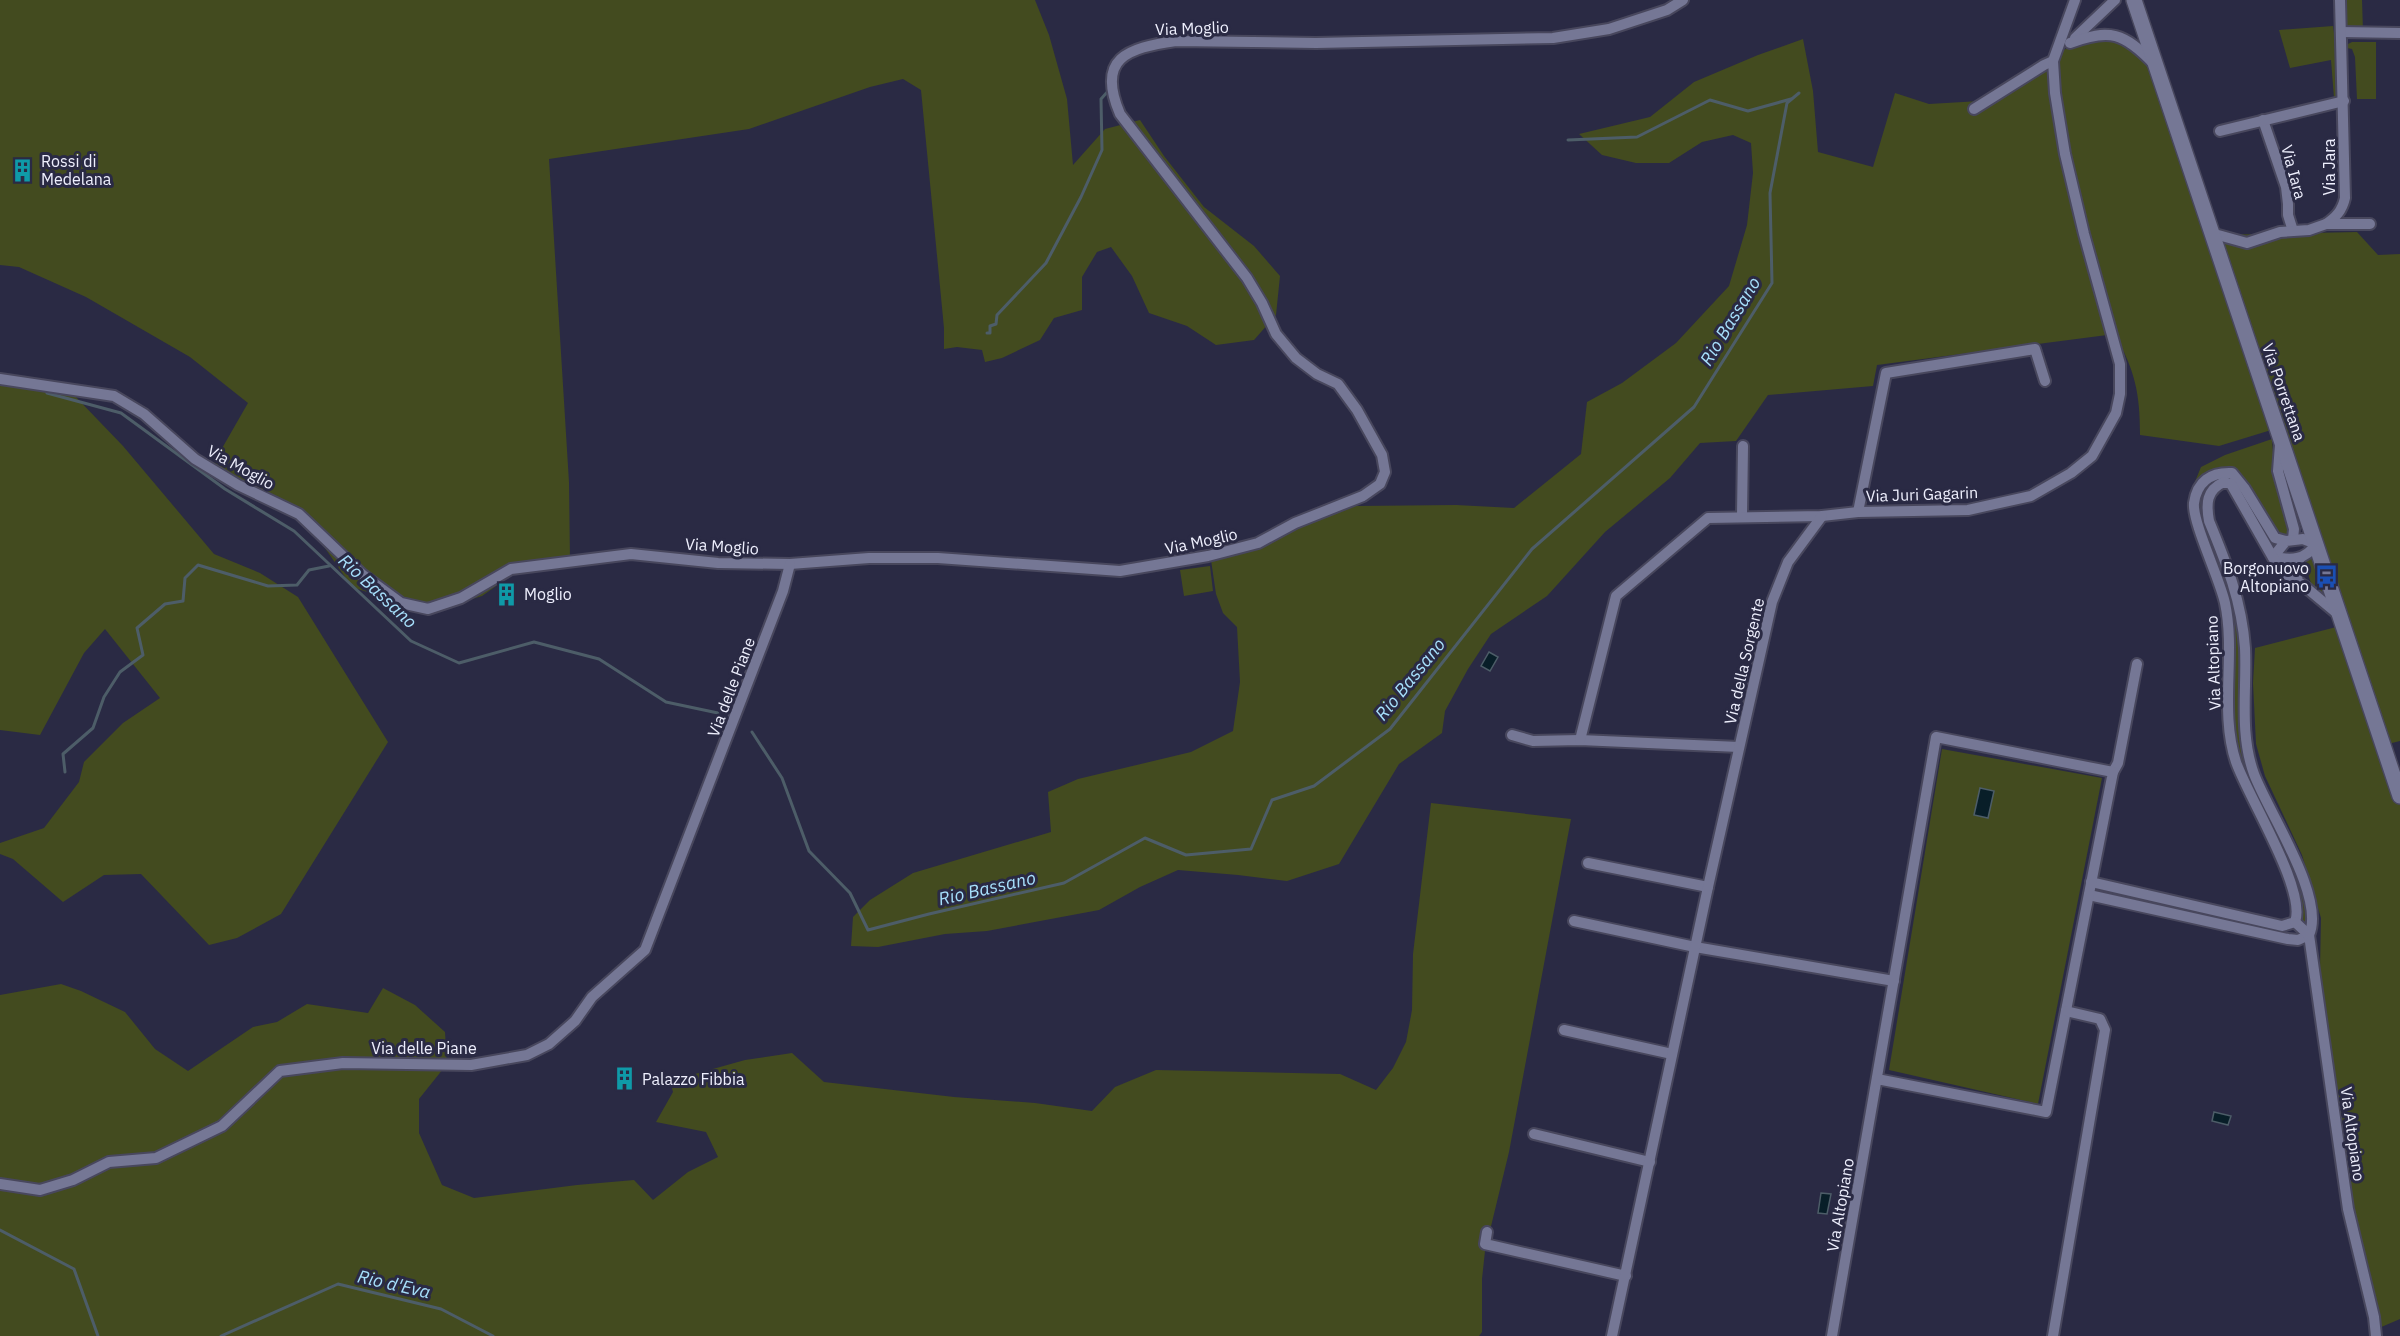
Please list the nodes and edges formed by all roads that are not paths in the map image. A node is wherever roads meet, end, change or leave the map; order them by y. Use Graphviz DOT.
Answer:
graph roads {
  1 [pos="1683,0"];
  2 [pos="2075,0"];
  3 [pos="2115,0"];
  4 [pos="2134,0"];
  5 [pos="2340,0"];
  6 [pos="2341,32"];
  7 [pos="2400,33"];
  8 [pos="2070,43"];
  9 [pos="2055,58"];
  10 [pos="2153,63"];
  11 [pos="2343,101"];
  12 [pos="1974,109"];
  13 [pos="2263,120"];
  14 [pos="2220,131"];
  15 [pos="2325,224"];
  16 [pos="2370,224"];
  17 [pos="2293,231"];
  18 [pos="2211,233"];
  19 [pos="0,380"];
  20 [pos="2045,381"];
  21 [pos="2280,438"];
  22 [pos="1743,446"];
  23 [pos="1858,512"];
  24 [pos="1743,516"];
  25 [pos="1822,516"];
  26 [pos="2289,540"];
  27 [pos="2316,544"];
  28 [pos="2273,557"];
  29 [pos="2299,559"];
  30 [pos="790,564"];
  31 [pos="2297,581"];
  32 [pos="2340,616"];
  33 [pos="2137,664"];
  34 [pos="1512,735"];
  35 [pos="1580,740"];
  36 [pos="1739,747"];
  37 [pos="2113,772"];
  38 [pos="2400,796"];
  39 [pos="1588,862"];
  40 [pos="2091,882"];
  41 [pos="1708,887"];
  42 [pos="2089,895"];
  43 [pos="1574,921"];
  44 [pos="2295,922"];
  45 [pos="2309,935"];
  46 [pos="1695,947"];
  47 [pos="1894,981"];
  48 [pos="2066,1011"];
  49 [pos="1564,1030"];
  50 [pos="1672,1054"];
  51 [pos="1877,1079"];
  52 [pos="1534,1134"];
  53 [pos="1650,1162"];
  54 [pos="0,1185"];
  55 [pos="1488,1232"];
  56 [pos="1626,1276"];
  57 [pos="1612,1336"];
  58 [pos="1832,1336"];
  59 [pos="2053,1336"];
  60 [pos="2376,1336"];
  1 -- 30 [label="street, Via Moglio"];
  2 -- 9 [label="street, Via Juri Gagarin"];
  3 -- 8 [label="street"];
  4 -- 10 [label="main road, Via Porrettana"];
  5 -- 6 [label="street, Via Jara"];
  6 -- 7 [label="street"];
  6 -- 11 [label="street, Via Jara"];
  8 -- 9 [label="street"];
  8 -- 10 [label="street"];
  9 -- 12 [label="street"];
  9 -- 23 [label="street, Via Juri Gagarin"];
  10 -- 18 [label="main road, Via Porrettana"];
  11 -- 13 [label="street"];
  11 -- 15 [label="street, Via Jara"];
  13 -- 14 [label="street"];
  13 -- 17 [label="street, Via Iara"];
  15 -- 16 [label="street"];
  15 -- 17 [label="street"];
  17 -- 18 [label="street"];
  18 -- 21 [label="main road, Via Porrettana"];
  19 -- 30 [label="street, Via Moglio"];
  20 -- 23 [label="street"];
  21 -- 26 [label="street"];
  21 -- 27 [label="main road, Via Porrettana"];
  22 -- 24 [label="street"];
  23 -- 25 [label="street, Via Juri Gagarin"];
  24 -- 25 [label="street, Via Juri Gagarin"];
  24 -- 35 [label="street, Via Juri Gagarin"];
  25 -- 36 [label="street, Via della Sorgente"];
  26 -- 27 [label="street"];
  26 -- 28 [label="street"];
  26 -- 44 [label="street, Via Altopiano"];
  27 -- 29 [label="street"];
  27 -- 32 [label="main road, Via Porrettana"];
  28 -- 29 [label="street"];
  28 -- 31 [label="street, Via Altopiano"];
  28 -- 45 [label="street, Via Altopiano"];
  29 -- 31 [label="street"];
  30 -- 54 [label="street, Via delle Piane"];
  31 -- 32 [label="street, Via Altopiano"];
  32 -- 38 [label="main road, Via Porrettana"];
  33 -- 37 [label="street"];
  34 -- 35 [label="street"];
  35 -- 36 [label="street"];
  36 -- 41 [label="street, Via della Sorgente"];
  37 -- 40 [label="street"];
  37 -- 47 [label="street, Via Altopiano"];
  39 -- 41 [label="street"];
  40 -- 42 [label="street"];
  40 -- 44 [label="street"];
  41 -- 46 [label="street"];
  42 -- 45 [label="street"];
  42 -- 48 [label="street"];
  43 -- 46 [label="street"];
  44 -- 45 [label="street"];
  45 -- 60 [label="street, Via Altopiano"];
  46 -- 47 [label="street"];
  46 -- 50 [label="street"];
  47 -- 51 [label="street, Via Altopiano"];
  48 -- 51 [label="street"];
  48 -- 59 [label="street"];
  49 -- 50 [label="street"];
  50 -- 53 [label="street"];
  51 -- 58 [label="street, Via Altopiano"];
  52 -- 53 [label="street"];
  53 -- 56 [label="street"];
  55 -- 56 [label="street"];
  56 -- 57 [label="street"];
}
